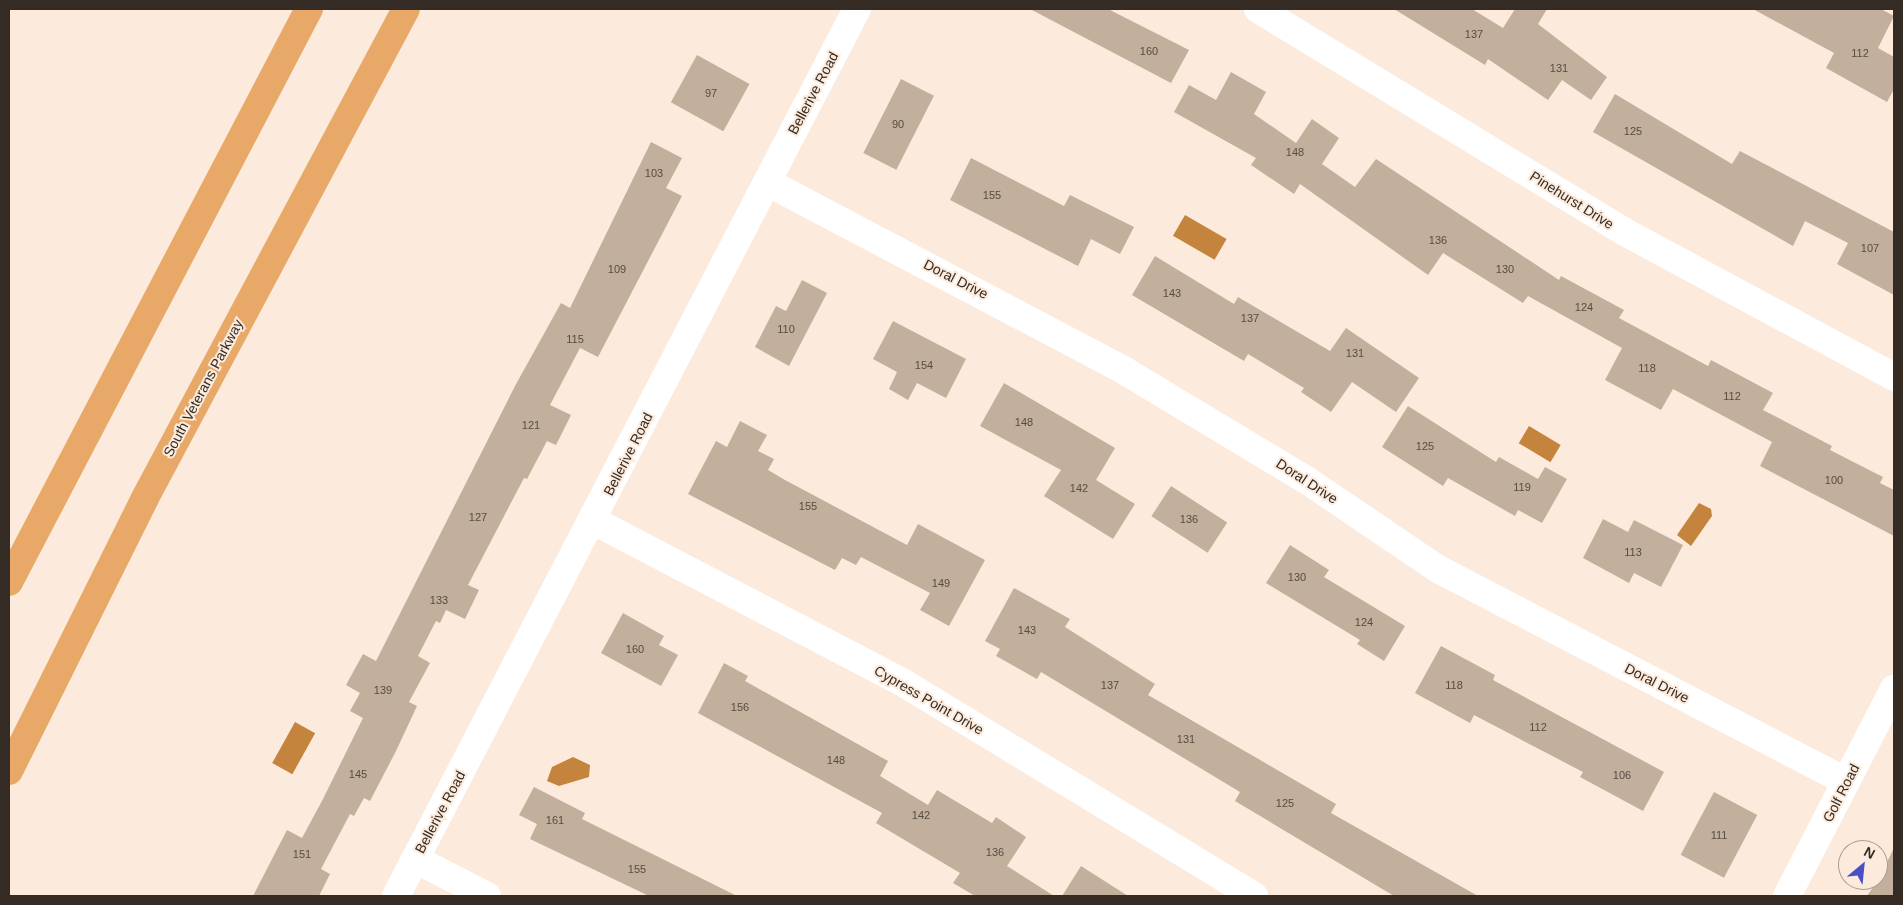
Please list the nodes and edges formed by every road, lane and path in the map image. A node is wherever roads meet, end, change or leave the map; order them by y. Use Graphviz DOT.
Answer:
graph roads {
  1 [pos="309,9"];
  2 [pos="406,9"];
  3 [pos="857,9"];
  4 [pos="1258,9"];
  5 [pos="767,182"];
  6 [pos="1894,377"];
  7 [pos="594,521"];
  8 [pos="9,582"];
  9 [pos="1894,689"];
  10 [pos="9,771"];
  11 [pos="1846,781"];
  12 [pos="415,858"];
  13 [pos="396,896"];
  14 [pos="487,896"];
  15 [pos="1254,896"];
  16 [pos="1788,896"];
  1 -- 8 [label="highway"];
  2 -- 10 [label="highway, South Veterans Parkway"];
  3 -- 5 [label="street, Bellerive Road"];
  4 -- 6 [label="street, Pinehurst Drive"];
  5 -- 7 [label="street, Bellerive Road"];
  5 -- 11 [label="street, Doral Drive"];
  7 -- 12 [label="street, Bellerive Road"];
  7 -- 15 [label="street, Cypress Point Drive"];
  9 -- 11 [label="street, Golf Road"];
  11 -- 16 [label="street, Golf Road"];
  12 -- 13 [label="street, Bellerive Road"];
  12 -- 14 [label="street"];
}
